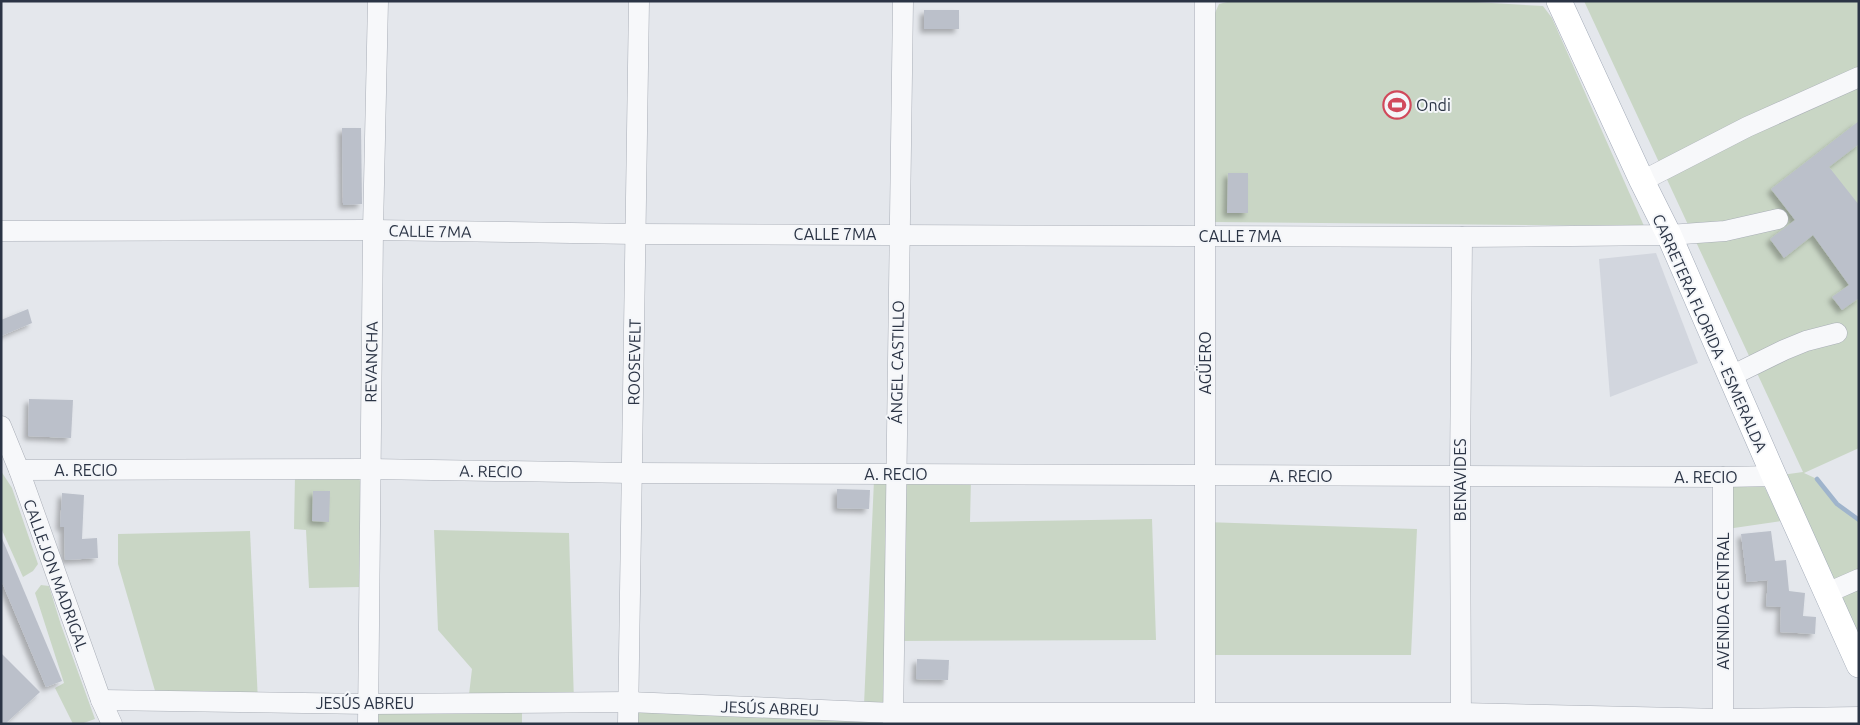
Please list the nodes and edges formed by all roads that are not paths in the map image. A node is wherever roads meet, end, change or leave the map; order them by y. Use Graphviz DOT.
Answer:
graph roads {
  1 [pos="378,1"];
  2 [pos="639,1"];
  3 [pos="904,1"];
  4 [pos="1205,1"];
  5 [pos="1559,1"];
  6 [pos="1859,77"];
  7 [pos="1642,181"];
  8 [pos="1778,219"];
  9 [pos="373,230"];
  10 [pos="1,231"];
  11 [pos="635,234"];
  12 [pos="899,235"];
  13 [pos="1669,235"];
  14 [pos="1205,236"];
  15 [pos="1462,237"];
  16 [pos="1837,333"];
  17 [pos="1731,376"];
  18 [pos="1,426"];
  19 [pos="370,469"];
  20 [pos="19,470"];
  21 [pos="632,473"];
  22 [pos="895,474"];
  23 [pos="1205,475"];
  24 [pos="1460,476"];
  25 [pos="1774,476"];
  26 [pos="1723,477"];
  27 [pos="1859,579"];
  28 [pos="1827,593"];
  29 [pos="1859,665"];
  30 [pos="101,700"];
  31 [pos="629,702"];
  32 [pos="369,704"];
  33 [pos="1859,717"];
  34 [pos="893,718"];
  35 [pos="1204,718"];
  36 [pos="1462,718"];
  37 [pos="1723,721"];
  38 [pos="112,724"];
  39 [pos="368,724"];
  40 [pos="628,724"];
  1 -- 9 [label="street, REVANCHA"];
  2 -- 11 [label="street, ROOSEVELT"];
  3 -- 12 [label="street, ÁNGEL CASTILLO"];
  4 -- 14 [label="street, AGÜERO"];
  5 -- 7 [label="main road, CARRETERA FLORIDA - ESMERALDA"];
  6 -- 7 [label="street"];
  7 -- 13 [label="main road, CARRETERA FLORIDA - ESMERALDA"];
  8 -- 13 [label="street, CALLE 7MA"];
  9 -- 10 [label="street, CALLE 7MA"];
  9 -- 11 [label="street, CALLE 7MA"];
  9 -- 19 [label="street, REVANCHA"];
  11 -- 12 [label="street, CALLE 7MA"];
  11 -- 21 [label="street, ROOSEVELT"];
  12 -- 14 [label="street, CALLE 7MA"];
  12 -- 22 [label="street, ÁNGEL CASTILLO"];
  13 -- 15 [label="street, CALLE 7MA"];
  13 -- 17 [label="main road, CARRETERA FLORIDA - ESMERALDA"];
  14 -- 15 [label="street, CALLE 7MA"];
  14 -- 23 [label="street, AGÜERO"];
  15 -- 24 [label="street, BENAVIDES"];
  16 -- 17 [label="street"];
  17 -- 25 [label="main road, CARRETERA FLORIDA - ESMERALDA"];
  18 -- 20 [label="street, CALLEJON MADRIGAL"];
  19 -- 20 [label="street, A. RECIO"];
  19 -- 21 [label="street, A. RECIO"];
  19 -- 32 [label="street, REVANCHA"];
  20 -- 30 [label="street, CALLEJON MADRIGAL"];
  21 -- 22 [label="street, A. RECIO"];
  21 -- 31 [label="street, ROOSEVELT"];
  22 -- 23 [label="street, A. RECIO"];
  22 -- 34 [label="street, ÁNGEL CASTILLO"];
  23 -- 24 [label="street, A. RECIO"];
  23 -- 35 [label="street, AGÜERO"];
  24 -- 26 [label="street, A. RECIO"];
  24 -- 36 [label="street, BENAVIDES"];
  25 -- 26 [label="street, A. RECIO"];
  25 -- 28 [label="main road, CARRETERA FLORIDA - ESMERALDA"];
  26 -- 37 [label="street, AVENIDA CENTRAL"];
  27 -- 28 [label="street"];
  28 -- 29 [label="main road, CARRETERA FLORIDA - ESMERALDA"];
  30 -- 32 [label="street, JESÚS ABREU"];
  30 -- 38 [label="street, CALLEJON MADRIGAL"];
  31 -- 32 [label="street, JESÚS ABREU"];
  31 -- 34 [label="street, JESÚS ABREU"];
  31 -- 40 [label="street, ROOSEVELT"];
  32 -- 39 [label="street, REVANCHA"];
  33 -- 37 [label="street, JESÚS ABREU"];
  34 -- 35 [label="street, JESÚS ABREU"];
  35 -- 36 [label="street, JESÚS ABREU"];
  36 -- 37 [label="street, JESÚS ABREU"];
}
